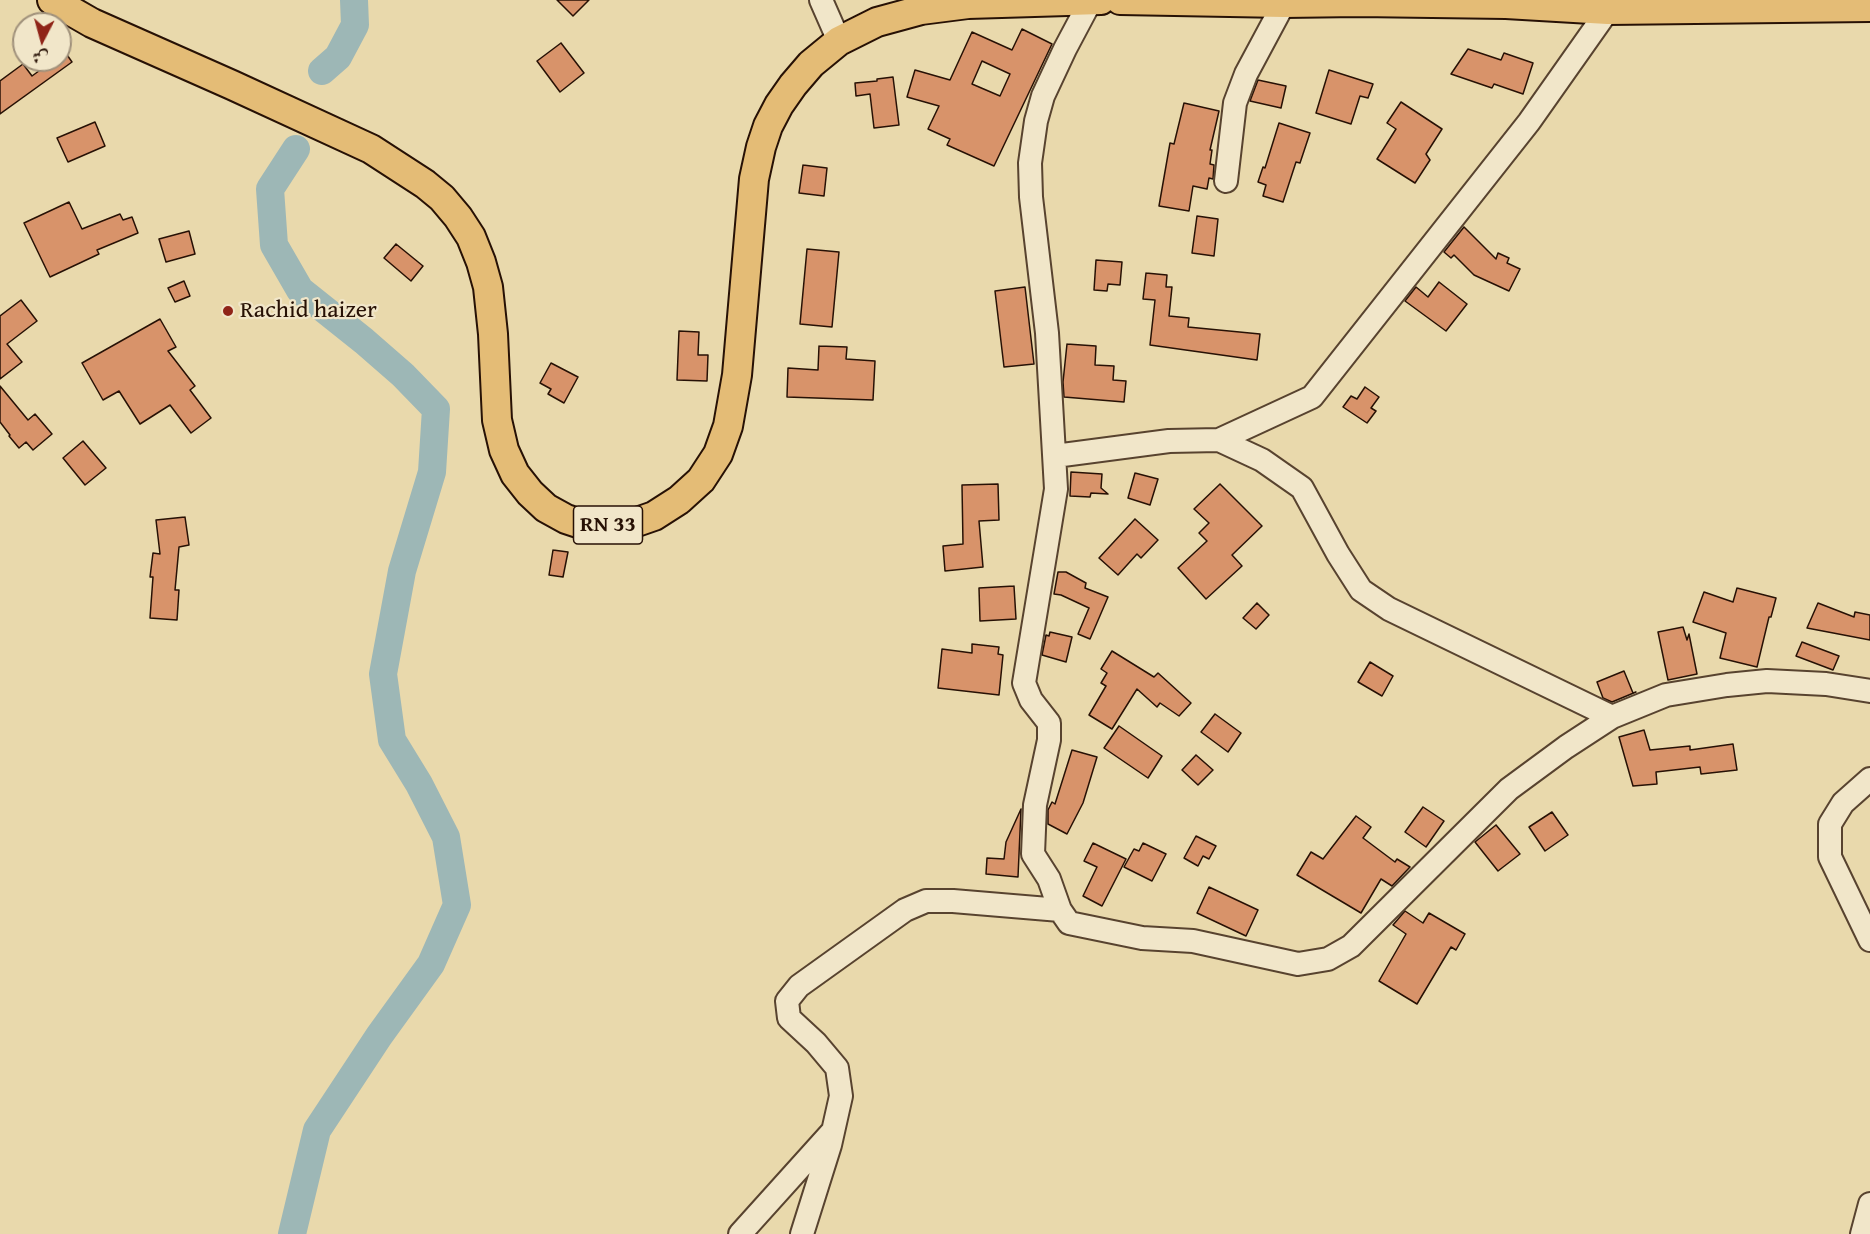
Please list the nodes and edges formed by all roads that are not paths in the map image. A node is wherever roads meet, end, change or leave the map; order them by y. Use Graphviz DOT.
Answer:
graph roads {
  1 [pos="52,0"];
  2 [pos="821,0"];
  3 [pos="1091,0"];
  4 [pos="1101,0"];
  5 [pos="1120,0"];
  6 [pos="1284,3"];
  7 [pos="1870,7"];
  8 [pos="1608,10"];
  9 [pos="839,41"];
  10 [pos="1226,181"];
  11 [pos="1219,440"];
  12 [pos="1055,456"];
  13 [pos="1870,691"];
  14 [pos="1612,717"];
  15 [pos="1870,778"];
  16 [pos="1060,910"];
  17 [pos="1870,940"];
  18 [pos="833,1130"];
  19 [pos="1870,1204"];
  20 [pos="740,1234"];
  21 [pos="802,1234"];
  22 [pos="1862,1234"];
  1 -- 9 [label="main road, RN 33"];
  2 -- 9 [label="street"];
  3 -- 4 [label="main road, RN 33"];
  3 -- 9 [label="main road, RN 33"];
  3 -- 12 [label="street"];
  5 -- 6 [label="main road"];
  6 -- 8 [label="main road"];
  6 -- 10 [label="street"];
  7 -- 8 [label="main road"];
  8 -- 11 [label="street"];
  11 -- 12 [label="street"];
  11 -- 14 [label="street"];
  12 -- 16 [label="street"];
  13 -- 14 [label="street"];
  14 -- 16 [label="street"];
  15 -- 17 [label="street"];
  16 -- 18 [label="street"];
  18 -- 20 [label="street"];
  18 -- 21 [label="street"];
  19 -- 22 [label="street"];
}
